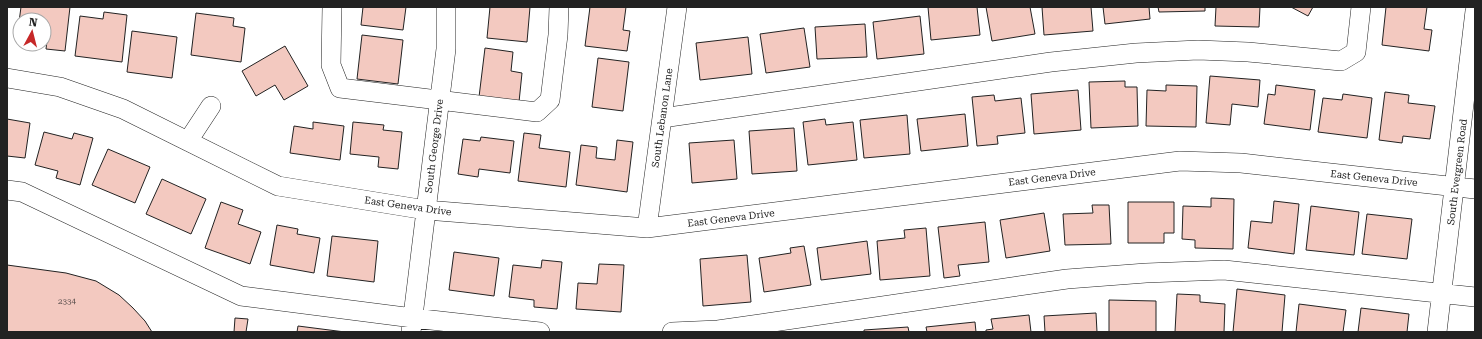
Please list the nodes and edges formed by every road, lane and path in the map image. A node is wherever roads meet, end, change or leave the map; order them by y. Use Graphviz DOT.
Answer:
graph roads {
  1 [pos="332,7"];
  2 [pos="446,7"];
  3 [pos="559,7"];
  4 [pos="677,7"];
  5 [pos="1361,7"];
  6 [pos="1475,11"];
  7 [pos="1472,65"];
  8 [pos="7,78"];
  9 [pos="439,100"];
  10 [pos="211,106"];
  11 [pos="662,118"];
  12 [pos="188,141"];
  13 [pos="1455,187"];
  14 [pos="1475,189"];
  15 [pos="7,190"];
  16 [pos="426,210"];
  17 [pos="647,228"];
  18 [pos="1442,293"];
  19 [pos="1475,297"];
  20 [pos="412,325"];
  21 [pos="540,332"];
  22 [pos="672,332"];
  23 [pos="1437,332"];
  1 -- 9 [label="street"];
  2 -- 9 [label="street, South George Drive"];
  3 -- 9 [label="street"];
  4 -- 11 [label="street, South Lebanon Lane"];
  5 -- 11 [label="street"];
  6 -- 7 [label="street, South Evergreen Road"];
  7 -- 13 [label="street, South Evergreen Road"];
  8 -- 12 [label="street, East Geneva Drive"];
  9 -- 16 [label="street, South George Drive"];
  10 -- 12 [label="street"];
  11 -- 17 [label="street, South Lebanon Lane"];
  12 -- 16 [label="street, East Geneva Drive"];
  13 -- 14 [label="street, East Geneva Drive"];
  13 -- 17 [label="street, East Geneva Drive"];
  13 -- 18 [label="street, South Evergreen Road"];
  15 -- 20 [label="street"];
  16 -- 17 [label="street, East Geneva Drive"];
  16 -- 20 [label="street, South George Drive"];
  18 -- 19 [label="street"];
  18 -- 22 [label="street"];
  18 -- 23 [label="street, South Evergreen Road"];
  20 -- 21 [label="street"];
}
